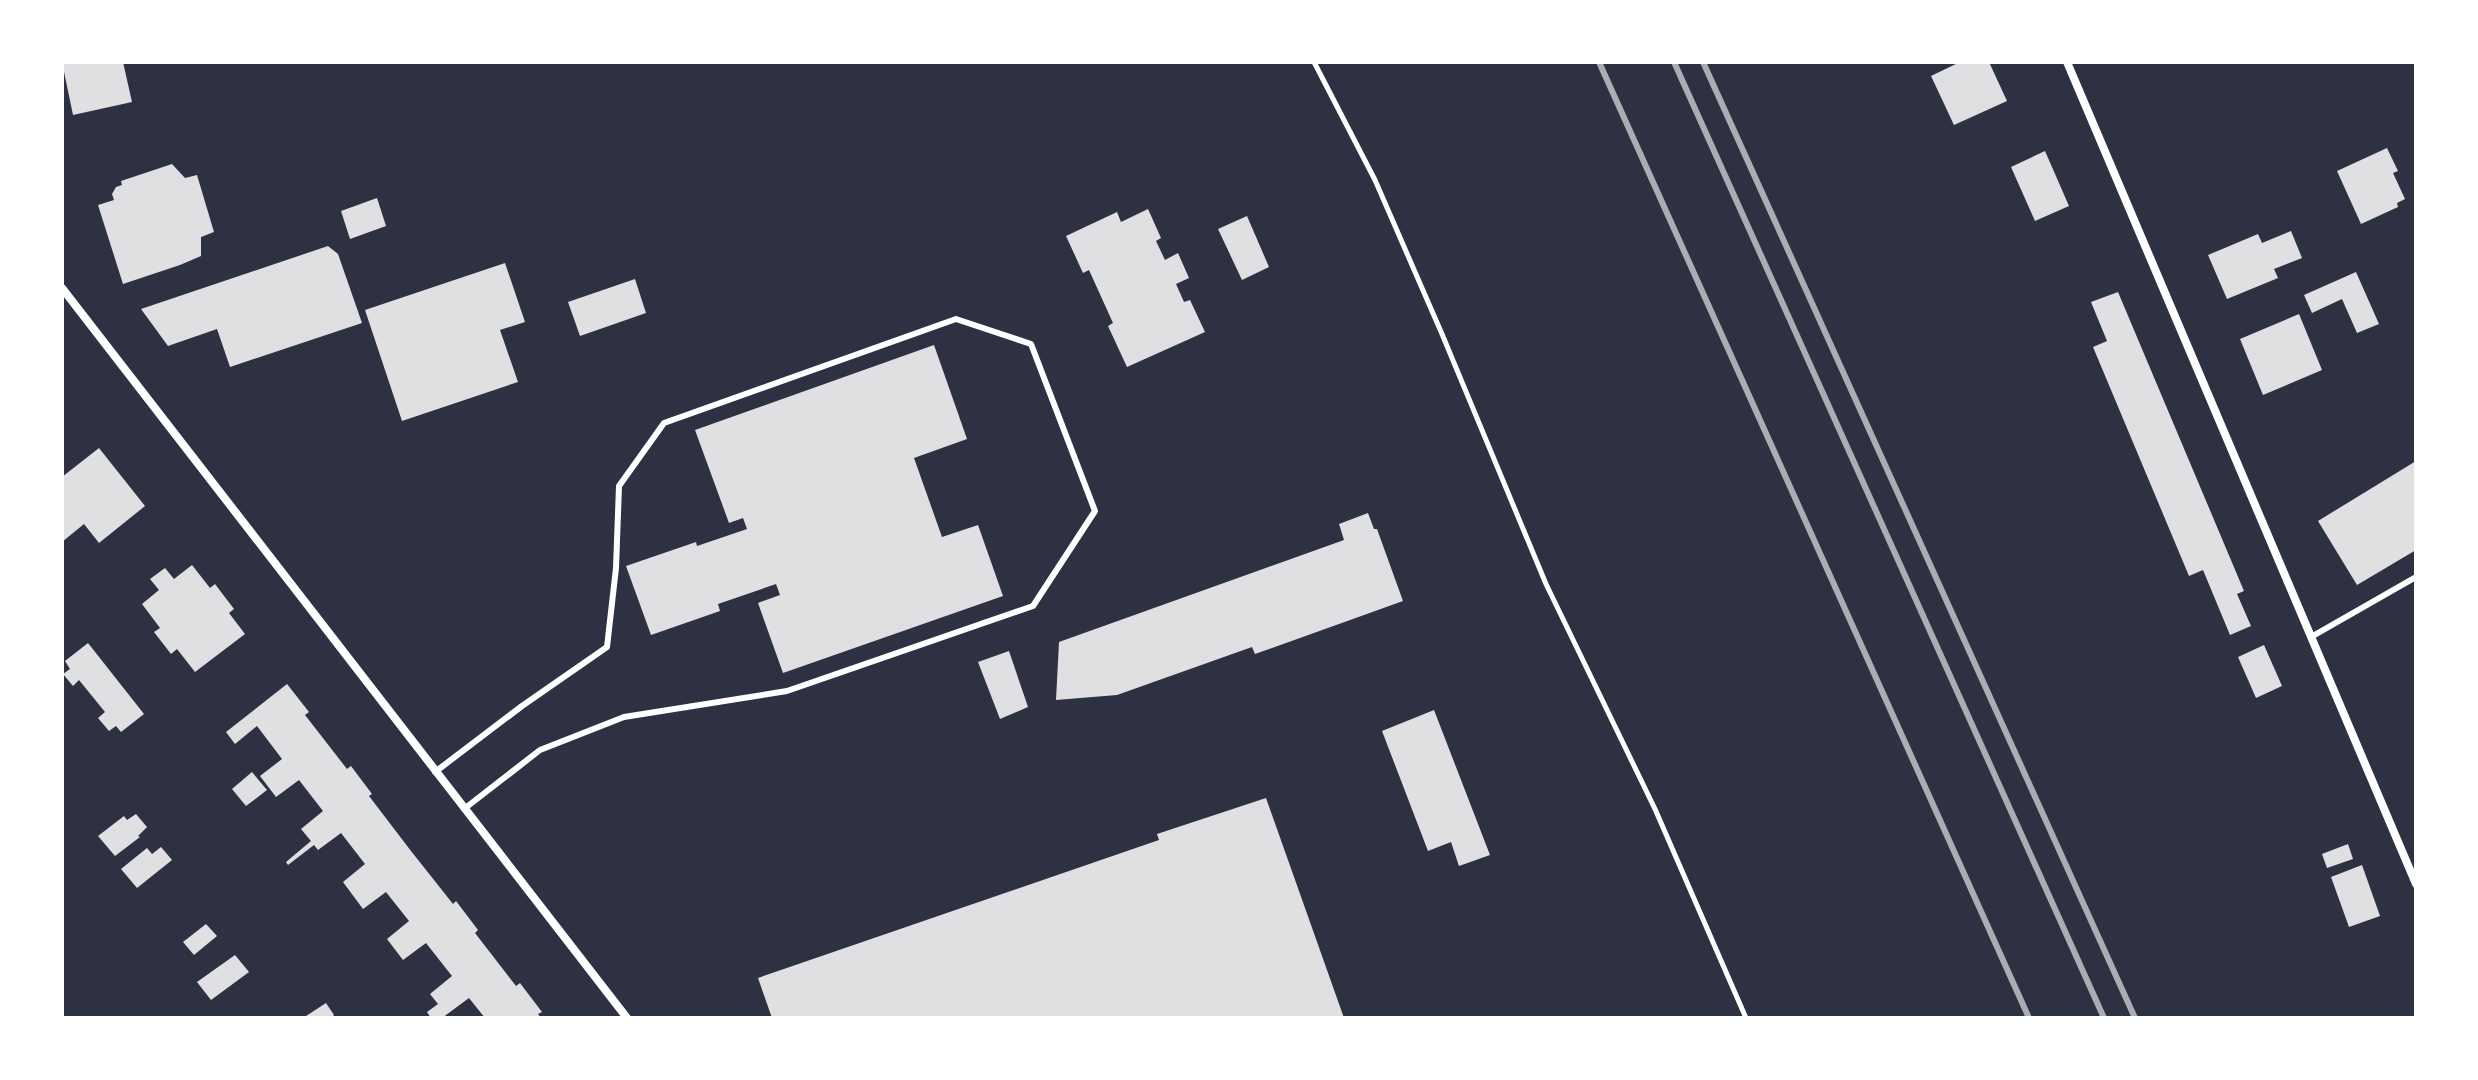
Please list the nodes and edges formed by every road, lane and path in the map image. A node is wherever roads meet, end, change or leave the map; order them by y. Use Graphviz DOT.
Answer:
graph roads {
  1 [pos="1314,62"];
  2 [pos="2067,62"];
  3 [pos="62,288"];
  4 [pos="2416,577"];
  5 [pos="2311,637"];
  6 [pos="435,772"];
  7 [pos="464,809"];
  8 [pos="2416,884"];
  9 [pos="627,1018"];
  10 [pos="1746,1018"];
  1 -- 10 [label="path"];
  2 -- 5 [label="street"];
  3 -- 6 [label="street"];
  4 -- 5 [label="lane"];
  5 -- 8 [label="street"];
  6 -- 7 [label="street"];
  6 -- 7 [label="lane"];
  7 -- 9 [label="street"];
}
